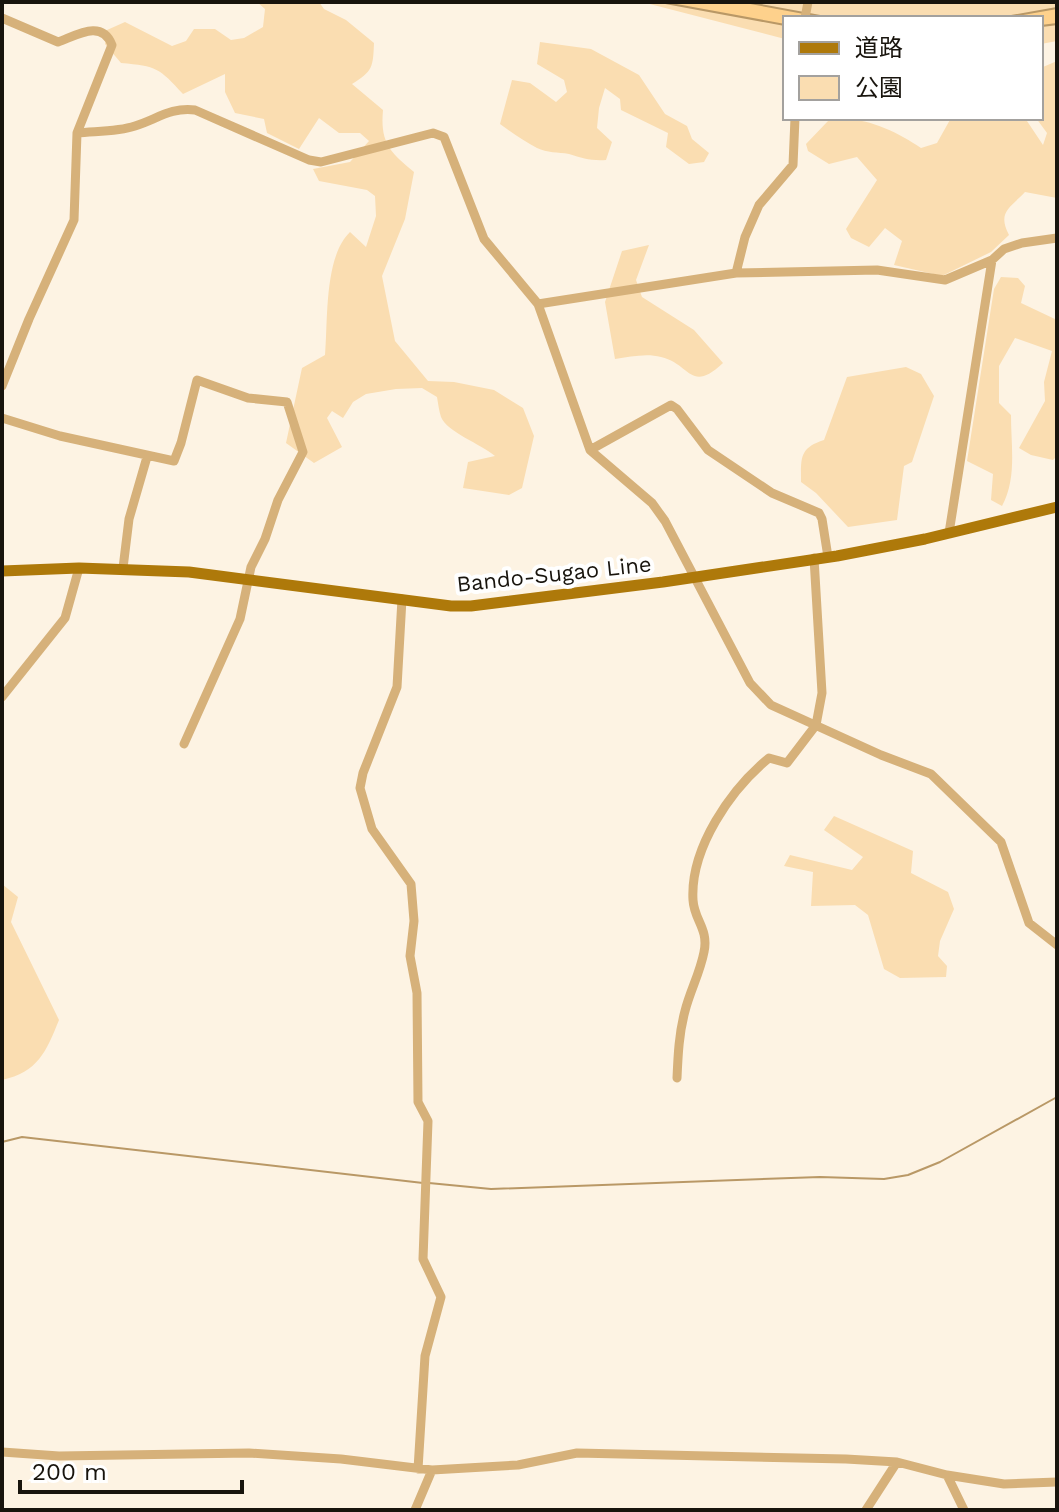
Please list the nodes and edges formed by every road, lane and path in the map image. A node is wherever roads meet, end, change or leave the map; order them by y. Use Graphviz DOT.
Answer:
graph roads {
  1 [pos="2,18"];
  2 [pos="795,120"];
  3 [pos="77,133"];
  4 [pos="1057,238"];
  5 [pos="992,260"];
  6 [pos="736,273"];
  7 [pos="538,304"];
  8 [pos="2,386"];
  9 [pos="2,418"];
  10 [pos="590,450"];
  11 [pos="147,457"];
  12 [pos="1057,507"];
  13 [pos="949,533"];
  14 [pos="828,557"];
  15 [pos="814,558"];
  16 [pos="79,568"];
  17 [pos="123,568"];
  18 [pos="2,571"];
  19 [pos="694,576"];
  20 [pos="248,579"];
  21 [pos="402,599"];
  22 [pos="2,697"];
  23 [pos="816,725"];
  24 [pos="184,744"];
  25 [pos="1057,945"];
  26 [pos="677,1078"];
  27 [pos="2,1452"];
  28 [pos="897,1462"];
  29 [pos="418,1469"];
  30 [pos="432,1470"];
  31 [pos="947,1475"];
  32 [pos="1057,1482"];
  33 [pos="415,1510"];
  34 [pos="866,1510"];
  35 [pos="964,1510"];
  1 -- 3 [label="street"];
  2 -- 6 [label="street"];
  3 -- 7 [label="street"];
  3 -- 8 [label="street"];
  4 -- 5 [label="street"];
  5 -- 6 [label="street"];
  5 -- 13 [label="street"];
  6 -- 7 [label="street"];
  7 -- 10 [label="street"];
  9 -- 11 [label="street"];
  10 -- 14 [label="street"];
  10 -- 19 [label="street"];
  11 -- 17 [label="street"];
  11 -- 20 [label="street"];
  12 -- 13 [label="main road, Bando-Sugao Line"];
  13 -- 14 [label="main road, Bando-Sugao Line"];
  14 -- 15 [label="main road, Bando-Sugao Line"];
  15 -- 19 [label="main road, Bando-Sugao Line"];
  15 -- 23 [label="street"];
  16 -- 17 [label="main road, Bando-Sugao Line"];
  16 -- 18 [label="main road, Bando-Sugao Line"];
  16 -- 22 [label="street"];
  17 -- 20 [label="main road, Bando-Sugao Line"];
  19 -- 21 [label="main road, Bando-Sugao Line"];
  19 -- 23 [label="street"];
  20 -- 21 [label="main road, Bando-Sugao Line"];
  20 -- 24 [label="street"];
  21 -- 29 [label="street"];
  23 -- 25 [label="street"];
  23 -- 26 [label="street"];
  27 -- 29 [label="street"];
  28 -- 30 [label="street"];
  28 -- 31 [label="street"];
  28 -- 34 [label="street"];
  29 -- 30 [label="street"];
  30 -- 33 [label="street"];
  31 -- 32 [label="street"];
  31 -- 35 [label="street"];
}
